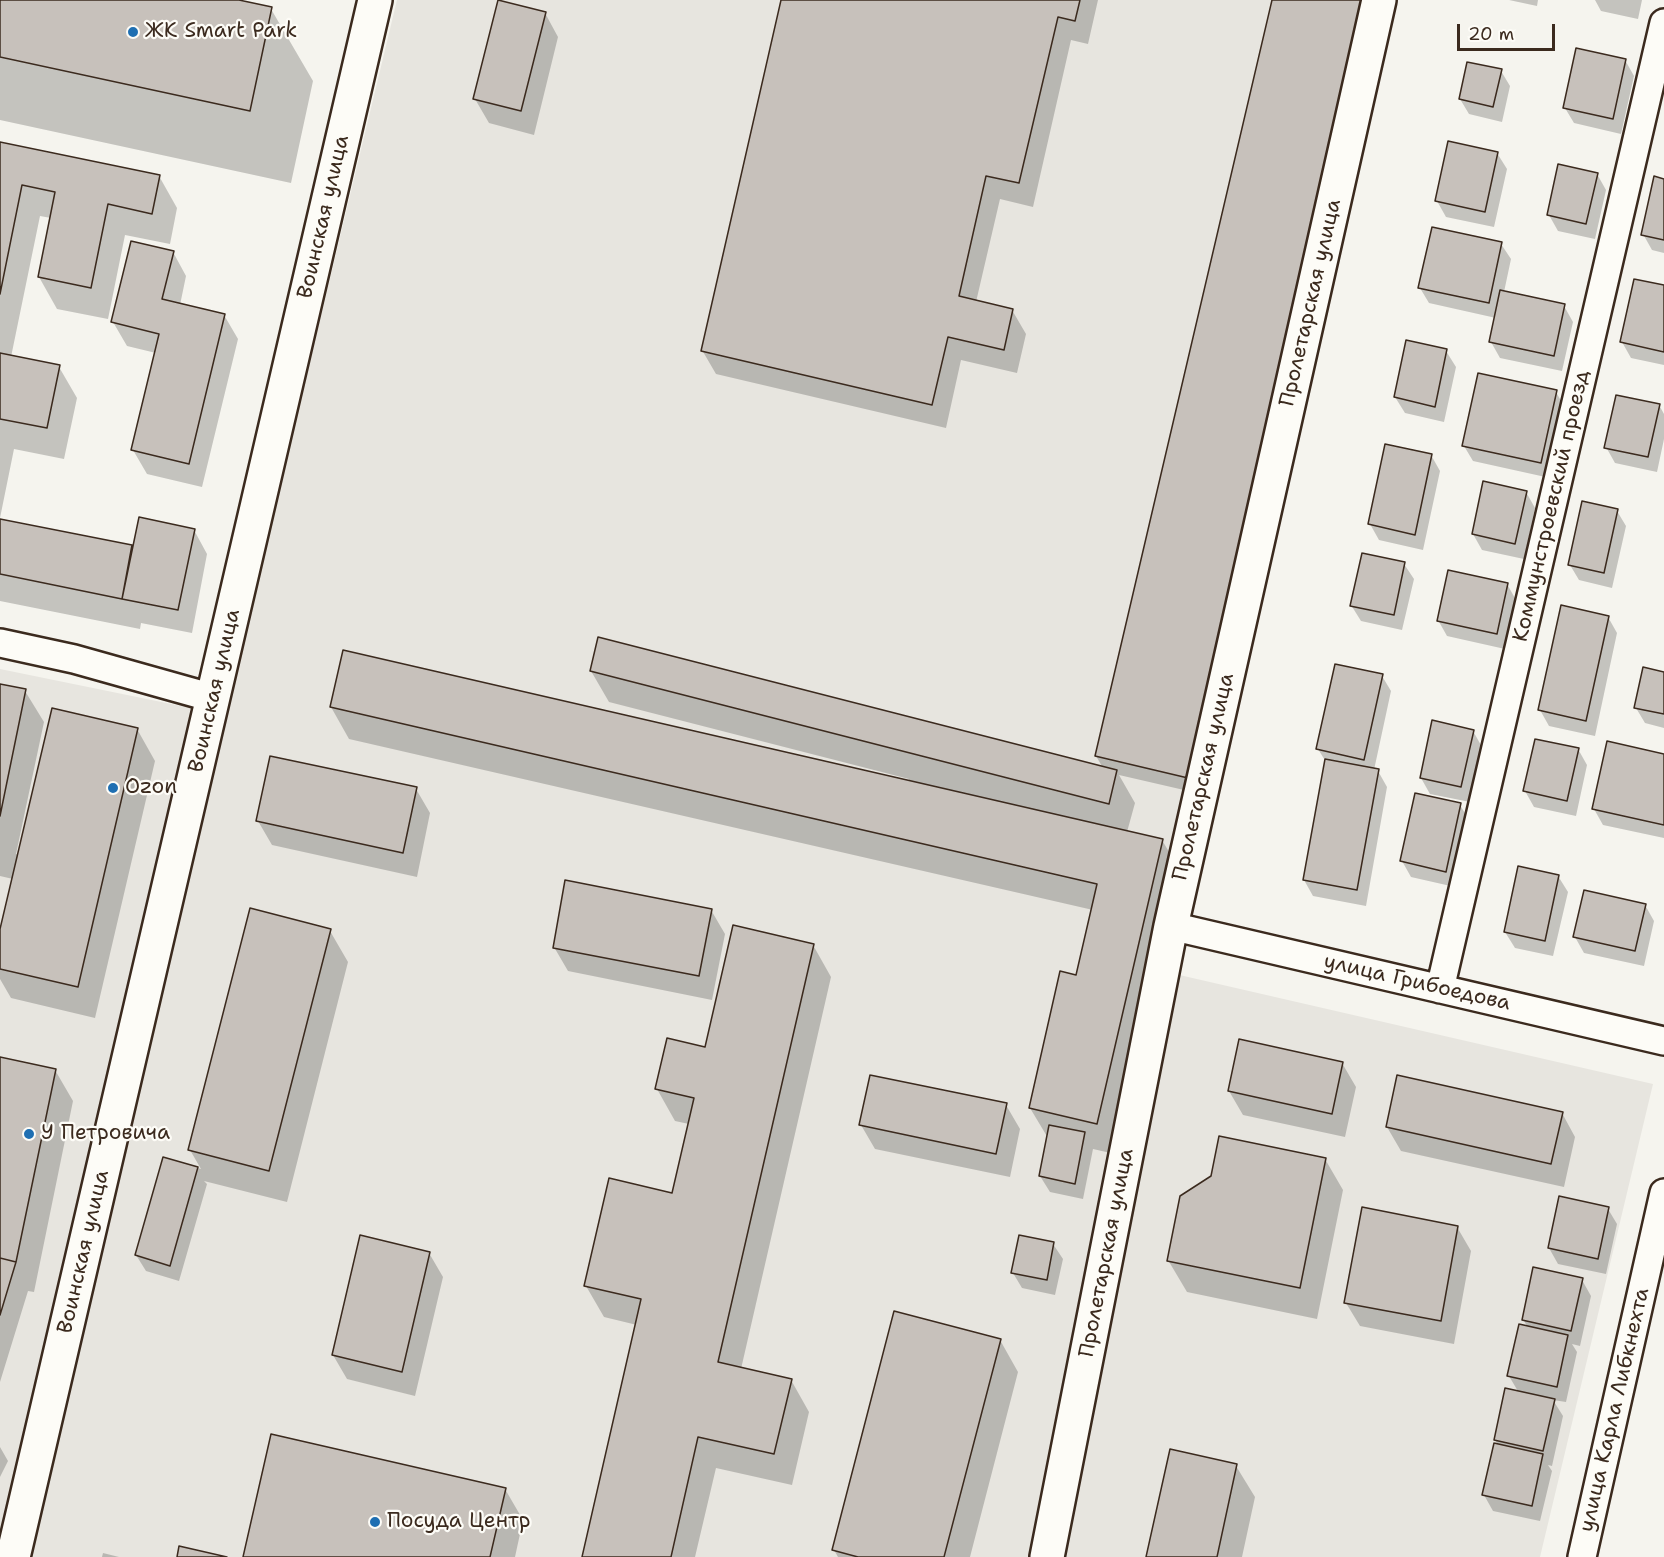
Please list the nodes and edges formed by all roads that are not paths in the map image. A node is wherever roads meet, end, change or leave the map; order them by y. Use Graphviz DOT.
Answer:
graph roads {
  1 [pos="375,0"];
  2 [pos="1379,0"];
  3 [pos="1664,23"];
  4 [pos="0,643"];
  5 [pos="213,698"];
  6 [pos="1171,926"];
  7 [pos="1440,989"];
  8 [pos="1664,1041"];
  9 [pos="1664,1193"];
  10 [pos="13,1557"];
  11 [pos="1047,1557"];
  12 [pos="1582,1557"];
  1 -- 5 [label="street, Воинская улица"];
  2 -- 6 [label="street, Пролетарская улица"];
  3 -- 7 [label="street, Коммунстроевский проезд"];
  4 -- 5 [label="street"];
  5 -- 10 [label="street, Воинская улица"];
  6 -- 7 [label="street, улица Грибоедова"];
  6 -- 11 [label="street, Пролетарская улица"];
  7 -- 8 [label="street, улица Грибоедова"];
  9 -- 12 [label="street, улица Карла Либкнехта"];
}
